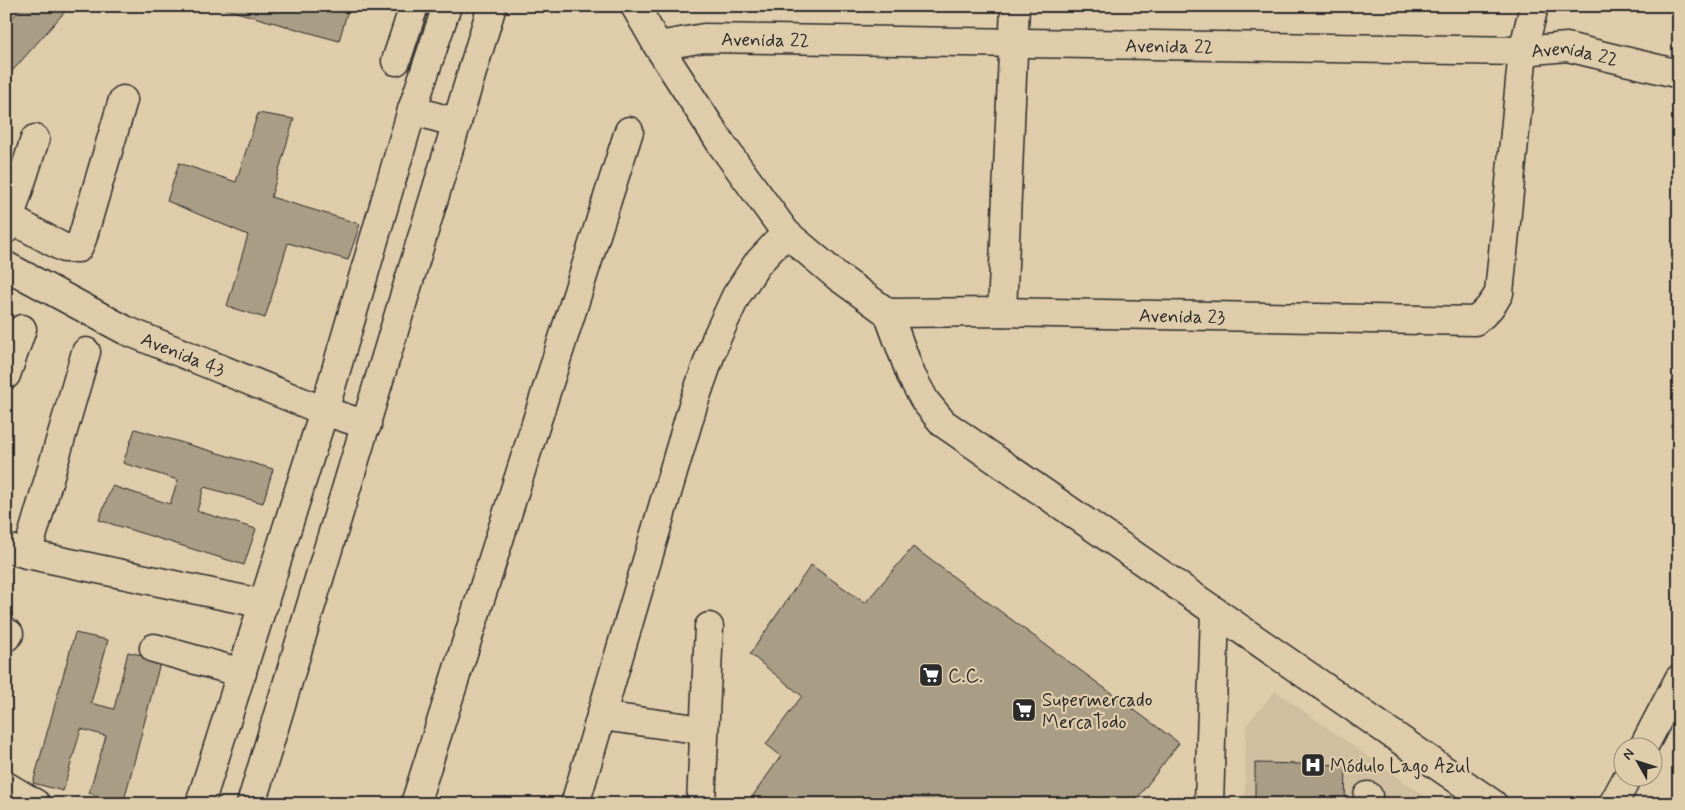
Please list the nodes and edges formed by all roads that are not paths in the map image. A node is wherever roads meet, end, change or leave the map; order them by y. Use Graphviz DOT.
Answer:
graph roads {
  1 [pos="447,6"];
  2 [pos="492,6"];
  3 [pos="635,6"];
  4 [pos="1015,6"];
  5 [pos="1534,6"];
  6 [pos="410,17"];
  7 [pos="438,35"];
  8 [pos="1014,42"];
  9 [pos="658,46"];
  10 [pos="1523,51"];
  11 [pos="396,61"];
  12 [pos="1679,74"];
  13 [pos="123,100"];
  14 [pos="412,110"];
  15 [pos="458,123"];
  16 [pos="629,130"];
  17 [pos="35,139"];
  18 [pos="8,223"];
  19 [pos="786,233"];
  20 [pos="6,266"];
  21 [pos="1002,312"];
  22 [pos="888,313"];
  23 [pos="22,329"];
  24 [pos="86,352"];
  25 [pos="6,375"];
  26 [pos="324,411"];
  27 [pos="367,425"];
  28 [pos="17,551"];
  29 [pos="264,604"];
  30 [pos="1215,612"];
  31 [pos="709,627"];
  32 [pos="154,648"];
  33 [pos="242,673"];
  34 [pos="1679,679"];
  35 [pos="601,716"];
  36 [pos="704,730"];
  37 [pos="1648,738"];
  38 [pos="6,786"];
  39 [pos="1622,788"];
  40 [pos="36,804"];
  41 [pos="200,804"];
  42 [pos="251,804"];
  43 [pos="415,804"];
  44 [pos="576,804"];
  45 [pos="701,804"];
  46 [pos="1209,804"];
  47 [pos="1494,804"];
  48 [pos="1613,804"];
  1 -- 7 [label="street"];
  2 -- 15 [label="street"];
  3 -- 9 [label="street"];
  4 -- 8 [label="street"];
  5 -- 10 [label="street"];
  6 -- 7 [label="street"];
  6 -- 11 [label="street"];
  7 -- 14 [label="street"];
  8 -- 9 [label="street, Avenida 22"];
  8 -- 10 [label="street, Avenida 22"];
  8 -- 21 [label="street"];
  9 -- 19 [label="street"];
  10 -- 12 [label="street, Avenida 22"];
  10 -- 21 [label="street, Avenida 23"];
  13 -- 18 [label="street"];
  14 -- 15 [label="street"];
  14 -- 26 [label="street"];
  15 -- 27 [label="street"];
  16 -- 43 [label="street"];
  17 -- 18 [label="street"];
  19 -- 22 [label="street"];
  19 -- 35 [label="street"];
  20 -- 26 [label="street, Avenida 43"];
  21 -- 22 [label="street, Avenida 23"];
  22 -- 30 [label="street"];
  23 -- 25 [label="street"];
  24 -- 28 [label="street"];
  26 -- 27 [label="street, Avenida 43"];
  26 -- 29 [label="street"];
  27 -- 42 [label="street"];
  28 -- 29 [label="street"];
  29 -- 33 [label="street"];
  30 -- 46 [label="street"];
  30 -- 47 [label="street"];
  31 -- 36 [label="street"];
  32 -- 33 [label="street"];
  33 -- 41 [label="street"];
  34 -- 37 [label="street"];
  35 -- 36 [label="street"];
  35 -- 44 [label="street"];
  36 -- 45 [label="street"];
  38 -- 40 [label="street"];
  39 -- 48 [label="street"];
}
